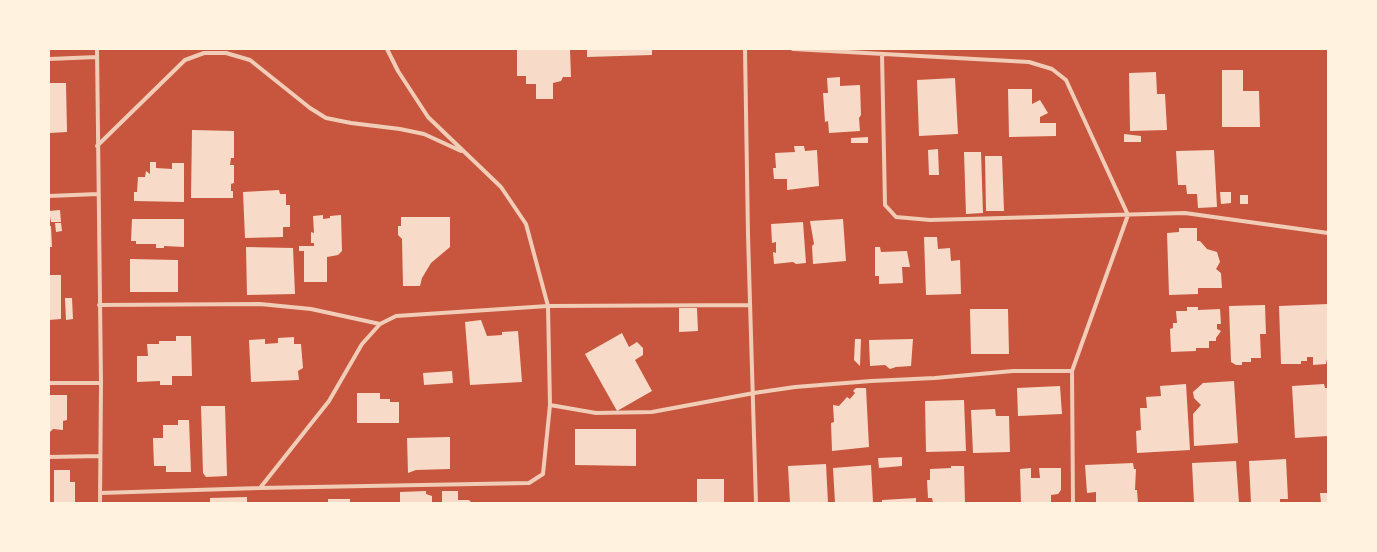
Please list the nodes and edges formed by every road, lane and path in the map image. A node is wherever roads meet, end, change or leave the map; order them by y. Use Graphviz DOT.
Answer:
graph roads {
  1 [pos="96,49"];
  2 [pos="387,49"];
  3 [pos="746,49"];
  4 [pos="793,49"];
  5 [pos="882,54"];
  6 [pos="97,57"];
  7 [pos="49,58"];
  8 [pos="97,146"];
  9 [pos="463,152"];
  10 [pos="98,194"];
  11 [pos="49,196"];
  12 [pos="1128,215"];
  13 [pos="1328,233"];
  14 [pos="99,305"];
  15 [pos="548,306"];
  16 [pos="750,306"];
  17 [pos="380,324"];
  18 [pos="1072,371"];
  19 [pos="49,383"];
  20 [pos="100,383"];
  21 [pos="754,393"];
  22 [pos="550,405"];
  23 [pos="100,456"];
  24 [pos="49,457"];
  25 [pos="260,488"];
  26 [pos="100,493"];
  27 [pos="100,503"];
  28 [pos="756,503"];
  29 [pos="1073,503"];
  1 -- 6 [label="street"];
  2 -- 9 [label="street"];
  3 -- 16 [label="street"];
  4 -- 5 [label="street"];
  5 -- 12 [label="street"];
  5 -- 12 [label="street"];
  6 -- 7 [label="street"];
  6 -- 8 [label="street"];
  8 -- 9 [label="street"];
  8 -- 10 [label="street"];
  9 -- 15 [label="street"];
  10 -- 11 [label="street"];
  10 -- 14 [label="street"];
  12 -- 13 [label="street"];
  12 -- 18 [label="street"];
  14 -- 17 [label="street"];
  14 -- 20 [label="street"];
  15 -- 16 [label="street"];
  15 -- 17 [label="street"];
  15 -- 22 [label="street"];
  16 -- 21 [label="street"];
  17 -- 25 [label="street"];
  18 -- 21 [label="street"];
  18 -- 29 [label="street"];
  19 -- 20 [label="street"];
  20 -- 23 [label="street"];
  21 -- 22 [label="street"];
  21 -- 28 [label="street"];
  22 -- 25 [label="street"];
  23 -- 24 [label="street"];
  23 -- 26 [label="street"];
  25 -- 26 [label="street"];
  26 -- 27 [label="street"];
}
